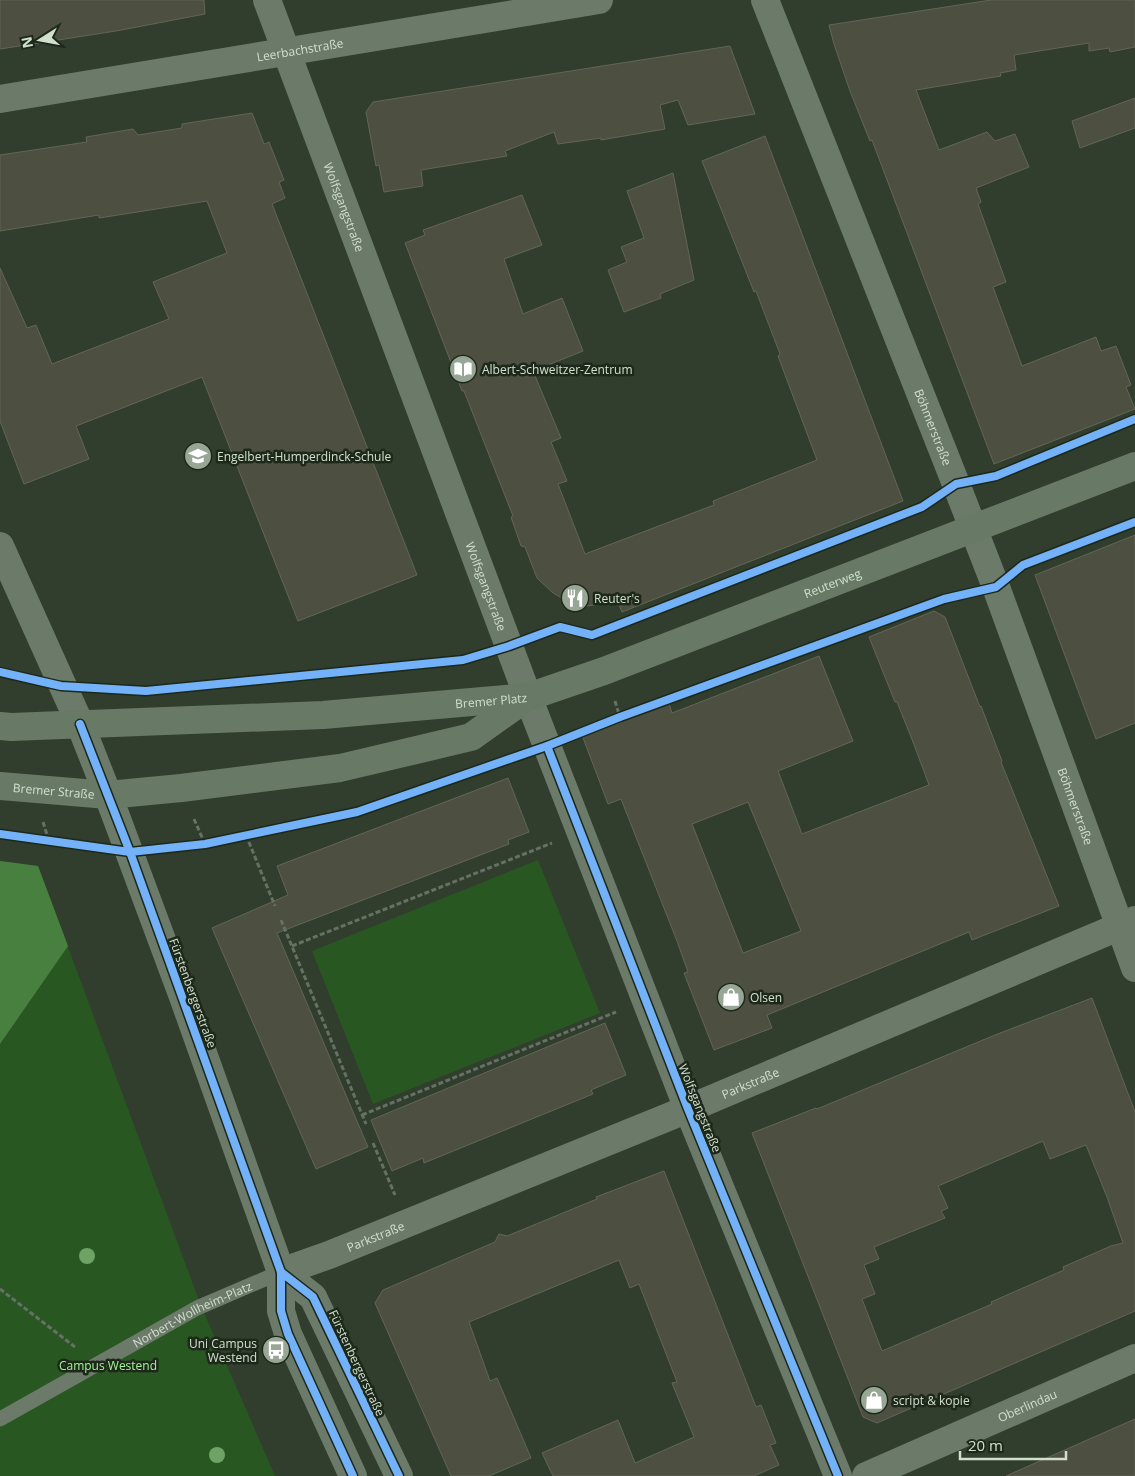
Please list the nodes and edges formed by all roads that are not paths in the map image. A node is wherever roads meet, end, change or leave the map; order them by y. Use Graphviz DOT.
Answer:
graph roads {
  1 [pos="267,0"];
  2 [pos="600,0"];
  3 [pos="765,0"];
  4 [pos="286,51"];
  5 [pos="0,99"];
  6 [pos="1135,466"];
  7 [pos="973,528"];
  8 [pos="0,546"];
  9 [pos="528,697"];
  10 [pos="80,724"];
  11 [pos="0,726"];
  12 [pos="0,786"];
  13 [pos="108,795"];
  14 [pos="1127,924"];
  15 [pos="1135,968"];
  16 [pos="688,1109"];
  17 [pos="281,1272"];
  18 [pos="1135,1358"];
  19 [pos="0,1419"];
  20 [pos="353,1476"];
  21 [pos="398,1476"];
  22 [pos="838,1476"];
  23 [pos="866,1476"];
  1 -- 4 [label="street, Wolfsgangstraße"];
  2 -- 4 [label="street, Leerbachstraße"];
  3 -- 7 [label="street, Böhmerstraße"];
  4 -- 5 [label="street, Leerbachstraße"];
  4 -- 9 [label="street, Wolfsgangstraße"];
  6 -- 7 [label="main road, Reuterweg"];
  7 -- 9 [label="main road, Reuterweg"];
  7 -- 14 [label="street, Böhmerstraße"];
  8 -- 10 [label="street, Fürstenbergerstraße"];
  9 -- 10 [label="main road, Bremer Platz"];
  9 -- 13 [label="main road, Bremer Platz"];
  9 -- 16 [label="street, Wolfsgangstraße"];
  10 -- 11 [label="main road"];
  10 -- 13 [label="street, Fürstenbergerstraße"];
  12 -- 13 [label="main road, Bremer Straße"];
  13 -- 17 [label="street, Fürstenbergerstraße"];
  14 -- 15 [label="street, Böhmerstraße"];
  14 -- 16 [label="street, Parkstraße"];
  16 -- 17 [label="street, Parkstraße"];
  16 -- 22 [label="street, Wolfsgangstraße"];
  17 -- 19 [label="lane, Norbert-Wollheim-Platz"];
  17 -- 20 [label="street, Fürstenbergerstraße"];
  17 -- 21 [label="street, Fürstenbergerstraße"];
  18 -- 23 [label="street, Oberlindau"];
}
